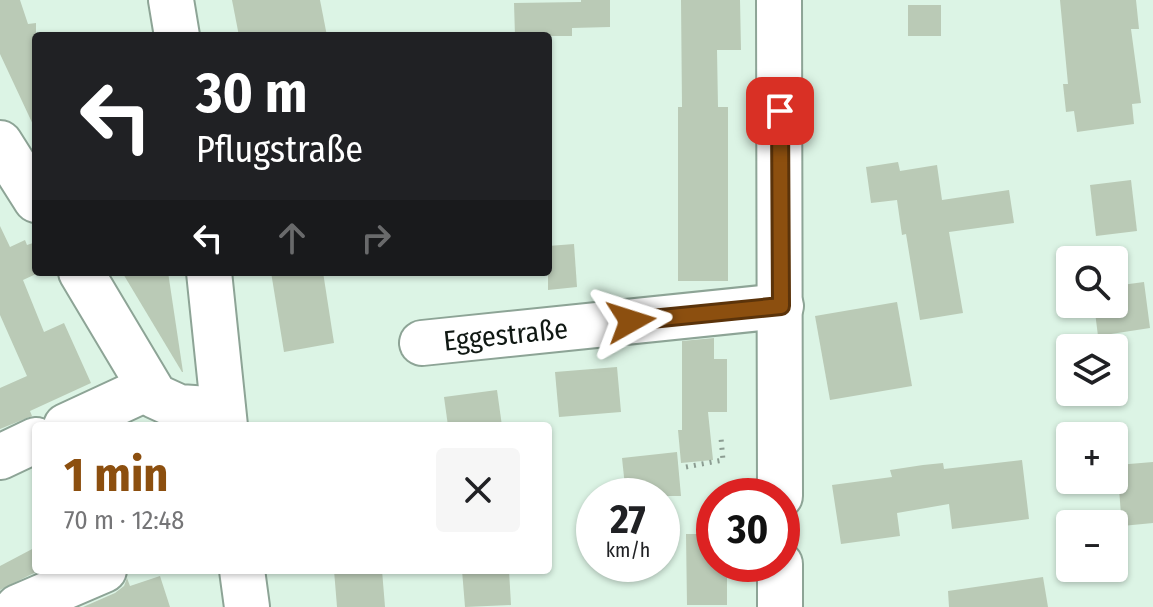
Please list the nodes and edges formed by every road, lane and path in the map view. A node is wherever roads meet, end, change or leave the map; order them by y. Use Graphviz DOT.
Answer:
graph roads {
  1 [pos="171,0"];
  2 [pos="779,0"];
  3 [pos="176,32"];
  4 [pos="0,143"];
  5 [pos="32,194"];
  6 [pos="83,276"];
  7 [pos="209,276"];
  8 [pos="781,306"];
  9 [pos="422,343"];
  10 [pos="148,388"];
  11 [pos="224,418"];
  12 [pos="75,422"];
  13 [pos="721,438"];
  14 [pos="32,442"];
  15 [pos="0,457"];
  16 [pos="686,467"];
  17 [pos="780,478"];
  18 [pos="95,574"];
  19 [pos="243,574"];
  20 [pos="780,582"];
  21 [pos="18,607"];
  22 [pos="247,607"];
  23 [pos="780,607"];
  1 -- 3 [label="street"];
  2 -- 8 [label="street"];
  4 -- 5 [label="street"];
  6 -- 10 [label="street"];
  7 -- 11 [label="street"];
  8 -- 9 [label="street, Eggestraße"];
  8 -- 17 [label="street"];
  10 -- 11 [label="street"];
  10 -- 12 [label="street"];
  13 -- 16 [label="path"];
  14 -- 15 [label="street"];
  18 -- 21 [label="street"];
  19 -- 22 [label="street"];
  20 -- 23 [label="street"];
}
